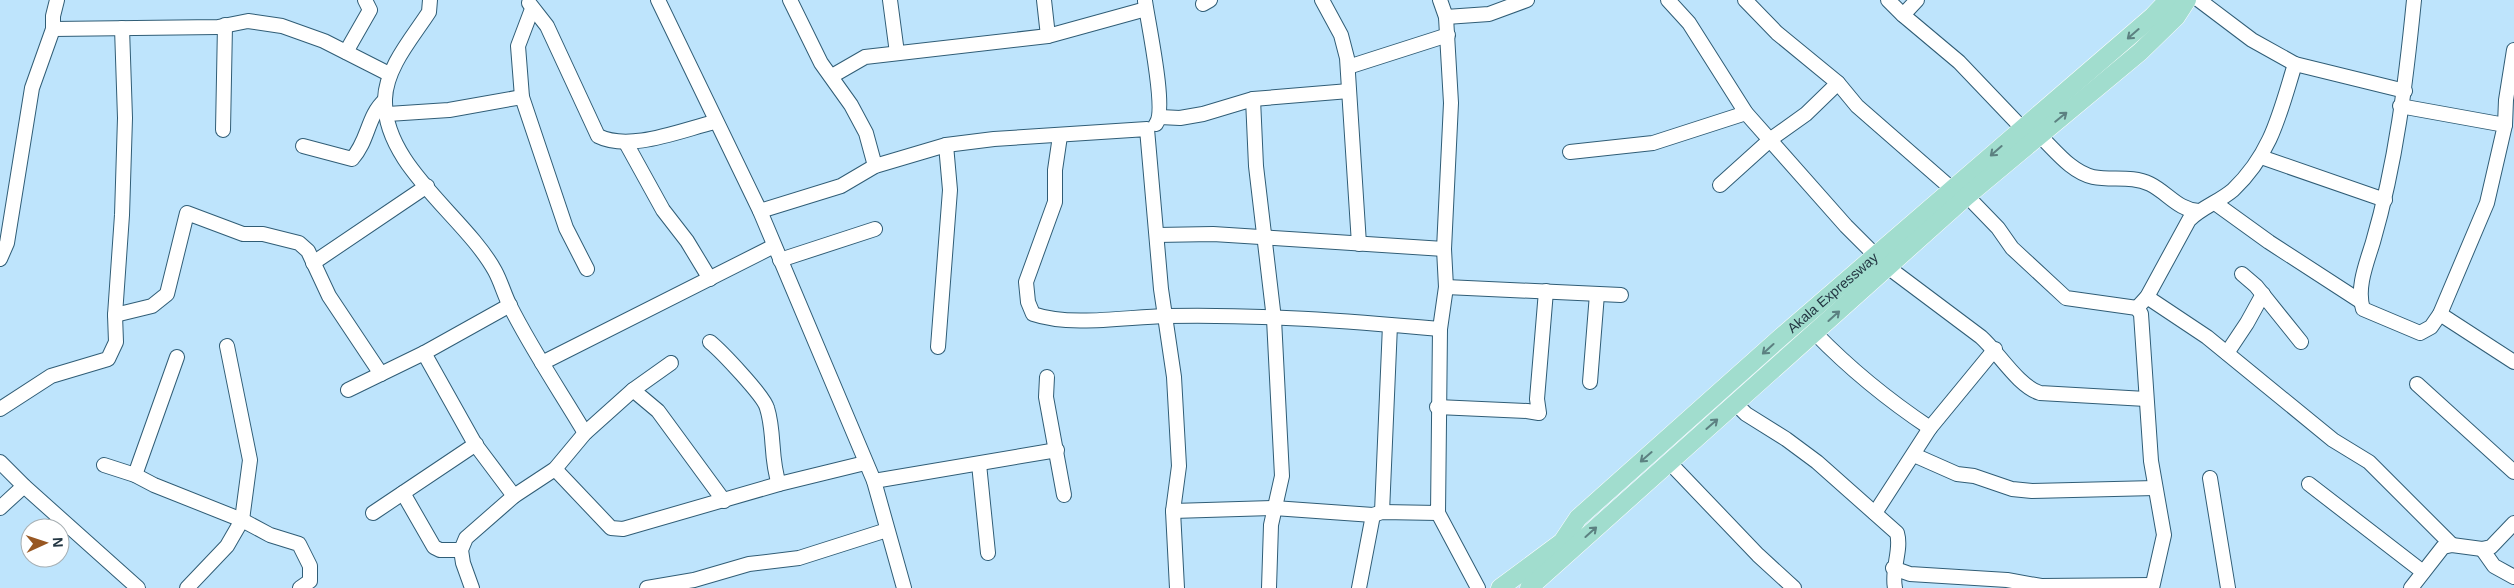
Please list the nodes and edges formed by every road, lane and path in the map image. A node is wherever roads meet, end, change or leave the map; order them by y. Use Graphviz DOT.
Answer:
graph roads {
  1 [pos="58,0"];
  2 [pos="365,0"];
  3 [pos="430,0"];
  4 [pos="658,0"];
  5 [pos="790,0"];
  6 [pos="890,0"];
  7 [pos="1044,0"];
  8 [pos="1322,0"];
  9 [pos="1440,0"];
  10 [pos="1527,0"];
  11 [pos="1668,0"];
  12 [pos="1745,0"];
  13 [pos="1888,0"];
  14 [pos="1917,0"];
  15 [pos="2168,0"];
  16 [pos="2187,0"];
  17 [pos="2199,0"];
  18 [pos="2414,0"];
  19 [pos="530,4"];
  20 [pos="1145,5"];
  21 [pos="1903,15"];
  22 [pos="1446,17"];
  23 [pos="225,25"];
  24 [pos="122,28"];
  25 [pos="53,29"];
  26 [pos="1448,35"];
  27 [pos="1048,36"];
  28 [pos="2514,50"];
  29 [pos="346,52"];
  30 [pos="897,53"];
  31 [pos="2295,64"];
  32 [pos="1348,67"];
  33 [pos="389,74"];
  34 [pos="832,76"];
  35 [pos="1838,84"];
  36 [pos="1349,91"];
  37 [pos="2405,91"];
  38 [pos="522,97"];
  39 [pos="1254,99"];
  40 [pos="2510,103"];
  41 [pos="2400,106"];
  42 [pos="387,112"];
  43 [pos="1746,113"];
  44 [pos="1160,118"];
  45 [pos="716,122"];
  46 [pos="2505,125"];
  47 [pos="369,128"];
  48 [pos="2022,128"];
  49 [pos="1147,129"];
  50 [pos="222,130"];
  51 [pos="2039,135"];
  52 [pos="1060,136"];
  53 [pos="1771,139"];
  54 [pos="626,143"];
  55 [pos="946,145"];
  56 [pos="303,146"];
  57 [pos="1570,152"];
  58 [pos="2261,157"];
  59 [pos="875,166"];
  60 [pos="1720,185"];
  61 [pos="427,186"];
  62 [pos="1960,193"];
  63 [pos="2385,200"];
  64 [pos="2215,203"];
  65 [pos="760,211"];
  66 [pos="2199,211"];
  67 [pos="875,229"];
  68 [pos="1919,229"];
  69 [pos="1156,235"];
  70 [pos="1263,239"];
  71 [pos="1359,244"];
  72 [pos="774,246"];
  73 [pos="1444,249"];
  74 [pos="1876,256"];
  75 [pos="0,258"];
  76 [pos="780,260"];
  77 [pos="314,263"];
  78 [pos="1889,268"];
  79 [pos="587,269"];
  80 [pos="2242,274"];
  81 [pos="710,279"];
  82 [pos="1446,287"];
  83 [pos="1546,291"];
  84 [pos="1597,294"];
  85 [pos="2262,294"];
  86 [pos="1621,295"];
  87 [pos="2146,297"];
  88 [pos="2360,301"];
  89 [pos="510,306"];
  90 [pos="2137,308"];
  91 [pos="2440,314"];
  92 [pos="116,315"];
  93 [pos="1166,316"];
  94 [pos="1274,319"];
  95 [pos="1390,325"];
  96 [pos="1440,329"];
  97 [pos="1815,333"];
  98 [pos="710,342"];
  99 [pos="2301,342"];
  100 [pos="227,346"];
  101 [pos="938,347"];
  102 [pos="1995,349"];
  103 [pos="424,353"];
  104 [pos="2227,353"];
  105 [pos="177,357"];
  106 [pos="2514,362"];
  107 [pos="542,363"];
  108 [pos="672,363"];
  109 [pos="381,374"];
  110 [pos="1047,377"];
  111 [pos="1590,382"];
  112 [pos="2417,384"];
  113 [pos="348,390"];
  114 [pos="633,390"];
  115 [pos="2146,399"];
  116 [pos="1736,404"];
  117 [pos="1437,407"];
  118 [pos="0,409"];
  119 [pos="1930,428"];
  120 [pos="585,433"];
  121 [pos="476,444"];
  122 [pos="1057,450"];
  123 [pos="1914,455"];
  124 [pos="0,462"];
  125 [pos="1669,462"];
  126 [pos="865,463"];
  127 [pos="979,464"];
  128 [pos="104,466"];
  129 [pos="555,468"];
  130 [pos="2514,472"];
  131 [pos="136,474"];
  132 [pos="2210,478"];
  133 [pos="874,481"];
  134 [pos="779,484"];
  135 [pos="2309,484"];
  136 [pos="24,486"];
  137 [pos="2155,488"];
  138 [pos="403,493"];
  139 [pos="1064,495"];
  140 [pos="514,496"];
  141 [pos="724,501"];
  142 [pos="0,508"];
  143 [pos="1270,510"];
  144 [pos="1173,511"];
  145 [pos="1438,512"];
  146 [pos="373,513"];
  147 [pos="1875,513"];
  148 [pos="1378,514"];
  149 [pos="242,520"];
  150 [pos="2514,522"];
  151 [pos="888,530"];
  152 [pos="2452,545"];
  153 [pos="2482,549"];
  154 [pos="461,550"];
  155 [pos="988,553"];
  156 [pos="1894,568"];
  157 [pos="2423,572"];
  158 [pos="2514,578"];
  159 [pos="695,584"];
  160 [pos="2040,587"];
  161 [pos="2152,587"];
  162 [pos="138,588"];
  163 [pos="187,588"];
  164 [pos="300,588"];
  165 [pos="472,588"];
  166 [pos="647,588"];
  167 [pos="904,588"];
  168 [pos="1177,588"];
  169 [pos="1269,588"];
  170 [pos="1359,588"];
  171 [pos="1478,588"];
  172 [pos="1500,588"];
  173 [pos="1529,588"];
  174 [pos="1794,588"];
  175 [pos="1895,588"];
  176 [pos="2228,588"];
  177 [pos="2410,588"];
  1 -- 25 [label="street"];
  2 -- 29 [label="street"];
  3 -- 33 [label="street"];
  4 -- 45 [label="street"];
  5 -- 34 [label="street"];
  6 -- 30 [label="street"];
  7 -- 27 [label="street"];
  8 -- 32 [label="street"];
  9 -- 22 [label="street"];
  10 -- 22 [label="street"];
  11 -- 43 [label="street"];
  12 -- 35 [label="street"];
  13 -- 21 [label="street"];
  14 -- 21 [label="street"];
  15 -- 48 [label="main road, Akala Expressway, one-way"];
  51 -- 16 [label="main road, Akala Expressway, one-way"];
  17 -- 31 [label="street"];
  18 -- 37 [label="street"];
  19 -- 38 [label="street"];
  19 -- 54 [label="street"];
  20 -- 27 [label="street"];
  20 -- 44 [label="street"];
  21 -- 48 [label="street"];
  22 -- 26 [label="street"];
  23 -- 24 [label="street"];
  23 -- 29 [label="street"];
  23 -- 50 [label="street"];
  24 -- 25 [label="street"];
  24 -- 92 [label="street"];
  25 -- 75 [label="street"];
  26 -- 32 [label="street"];
  26 -- 73 [label="street"];
  27 -- 30 [label="street"];
  28 -- 40 [label="street"];
  29 -- 33 [label="street"];
  30 -- 34 [label="street"];
  31 -- 37 [label="street"];
  31 -- 58 [label="street"];
  32 -- 36 [label="street"];
  33 -- 42 [label="street"];
  34 -- 59 [label="street"];
  35 -- 53 [label="street"];
  35 -- 62 [label="street"];
  36 -- 39 [label="street"];
  36 -- 71 [label="street"];
  37 -- 41 [label="street"];
  38 -- 42 [label="street"];
  38 -- 79 [label="street"];
  39 -- 44 [label="street"];
  39 -- 70 [label="street"];
  40 -- 46 [label="street"];
  41 -- 46 [label="street"];
  41 -- 63 [label="street"];
  42 -- 47 [label="street"];
  42 -- 47 [label="street"];
  42 -- 61 [label="street"];
  43 -- 53 [label="street"];
  43 -- 57 [label="street"];
  44 -- 49 [label="street"];
  45 -- 54 [label="street"];
  45 -- 65 [label="street"];
  46 -- 91 [label="street"];
  47 -- 56 [label="street"];
  48 -- 62 [label="main road, Akala Expressway, one-way"];
  49 -- 52 [label="street"];
  49 -- 69 [label="street"];
  51 -- 62 [label="main road, Akala Expressway"];
  51 -- 66 [label="street"];
  52 -- 55 [label="street"];
  52 -- 93 [label="street"];
  53 -- 60 [label="street"];
  53 -- 74 [label="street"];
  54 -- 81 [label="street"];
  55 -- 59 [label="street"];
  55 -- 101 [label="street"];
  58 -- 63 [label="street"];
  58 -- 64 [label="street"];
  59 -- 65 [label="street"];
  61 -- 77 [label="street"];
  61 -- 89 [label="street"];
  62 -- 68 [label="main road, Akala Expressway"];
  62 -- 90 [label="street"];
  63 -- 88 [label="street"];
  64 -- 66 [label="street"];
  64 -- 88 [label="street"];
  65 -- 72 [label="street"];
  66 -- 87 [label="street"];
  67 -- 76 [label="street"];
  68 -- 74 [label="main road, Akala Expressway"];
  68 -- 78 [label="main road, Akala Expressway"];
  69 -- 70 [label="street"];
  69 -- 93 [label="street"];
  70 -- 71 [label="street"];
  70 -- 94 [label="street"];
  71 -- 73 [label="street"];
  72 -- 76 [label="street"];
  72 -- 81 [label="street"];
  73 -- 82 [label="street"];
  74 -- 172 [label="main road, Akala Expressway, one-way"];
  76 -- 126 [label="street"];
  77 -- 92 [label="street"];
  77 -- 109 [label="street"];
  97 -- 78 [label="main road, Akala Expressway, one-way"];
  78 -- 102 [label="street"];
  80 -- 85 [label="street"];
  81 -- 107 [label="street"];
  82 -- 83 [label="street"];
  82 -- 96 [label="street"];
  83 -- 84 [label="street"];
  83 -- 117 [label="street"];
  84 -- 86 [label="street"];
  84 -- 111 [label="street"];
  85 -- 99 [label="street"];
  85 -- 104 [label="street"];
  87 -- 90 [label="street"];
  87 -- 104 [label="street"];
  88 -- 91 [label="street"];
  89 -- 103 [label="street"];
  89 -- 107 [label="street"];
  90 -- 115 [label="street"];
  91 -- 106 [label="street"];
  92 -- 118 [label="street"];
  93 -- 94 [label="street"];
  93 -- 144 [label="street"];
  94 -- 95 [label="street"];
  94 -- 143 [label="street"];
  95 -- 96 [label="street"];
  95 -- 148 [label="street"];
  96 -- 117 [label="street"];
  97 -- 116 [label="main road, Akala Expressway"];
  97 -- 119 [label="street"];
  98 -- 134 [label="street"];
  100 -- 149 [label="street"];
  102 -- 115 [label="street"];
  102 -- 119 [label="street"];
  103 -- 109 [label="street"];
  103 -- 121 [label="street"];
  104 -- 152 [label="street"];
  105 -- 131 [label="street"];
  107 -- 120 [label="street"];
  108 -- 114 [label="street"];
  109 -- 113 [label="street"];
  110 -- 122 [label="street"];
  112 -- 130 [label="street"];
  114 -- 120 [label="street"];
  114 -- 141 [label="street"];
  115 -- 137 [label="street"];
  125 -- 116 [label="main road, Akala Expressway, one-way"];
  116 -- 147 [label="street"];
  117 -- 145 [label="street"];
  119 -- 123 [label="street"];
  120 -- 129 [label="street"];
  121 -- 138 [label="street"];
  121 -- 140 [label="street"];
  122 -- 127 [label="street"];
  122 -- 139 [label="street"];
  123 -- 137 [label="street"];
  123 -- 147 [label="street"];
  124 -- 136 [label="street"];
  173 -- 125 [label="main road, Akala Expressway, one-way"];
  125 -- 174 [label="street"];
  126 -- 133 [label="street"];
  126 -- 134 [label="street"];
  127 -- 133 [label="street"];
  127 -- 155 [label="street"];
  128 -- 131 [label="street"];
  129 -- 140 [label="street"];
  129 -- 141 [label="street"];
  131 -- 149 [label="street"];
  132 -- 176 [label="street"];
  133 -- 151 [label="street"];
  134 -- 141 [label="street"];
  135 -- 157 [label="street"];
  136 -- 142 [label="street"];
  136 -- 162 [label="street"];
  137 -- 161 [label="street"];
  138 -- 146 [label="street"];
  138 -- 154 [label="street"];
  140 -- 154 [label="street"];
  143 -- 144 [label="street"];
  143 -- 148 [label="street"];
  143 -- 169 [label="street"];
  144 -- 168 [label="street"];
  145 -- 148 [label="street"];
  145 -- 171 [label="street"];
  147 -- 156 [label="street"];
  148 -- 170 [label="street"];
  149 -- 163 [label="street"];
  149 -- 164 [label="street"];
  150 -- 153 [label="street"];
  151 -- 159 [label="street"];
  151 -- 167 [label="street"];
  152 -- 153 [label="street"];
  152 -- 157 [label="street"];
  153 -- 158 [label="street"];
  154 -- 165 [label="street"];
  156 -- 160 [label="street"];
  156 -- 175 [label="street"];
  157 -- 177 [label="street"];
  159 -- 166 [label="street"];
  160 -- 161 [label="street"];
}
